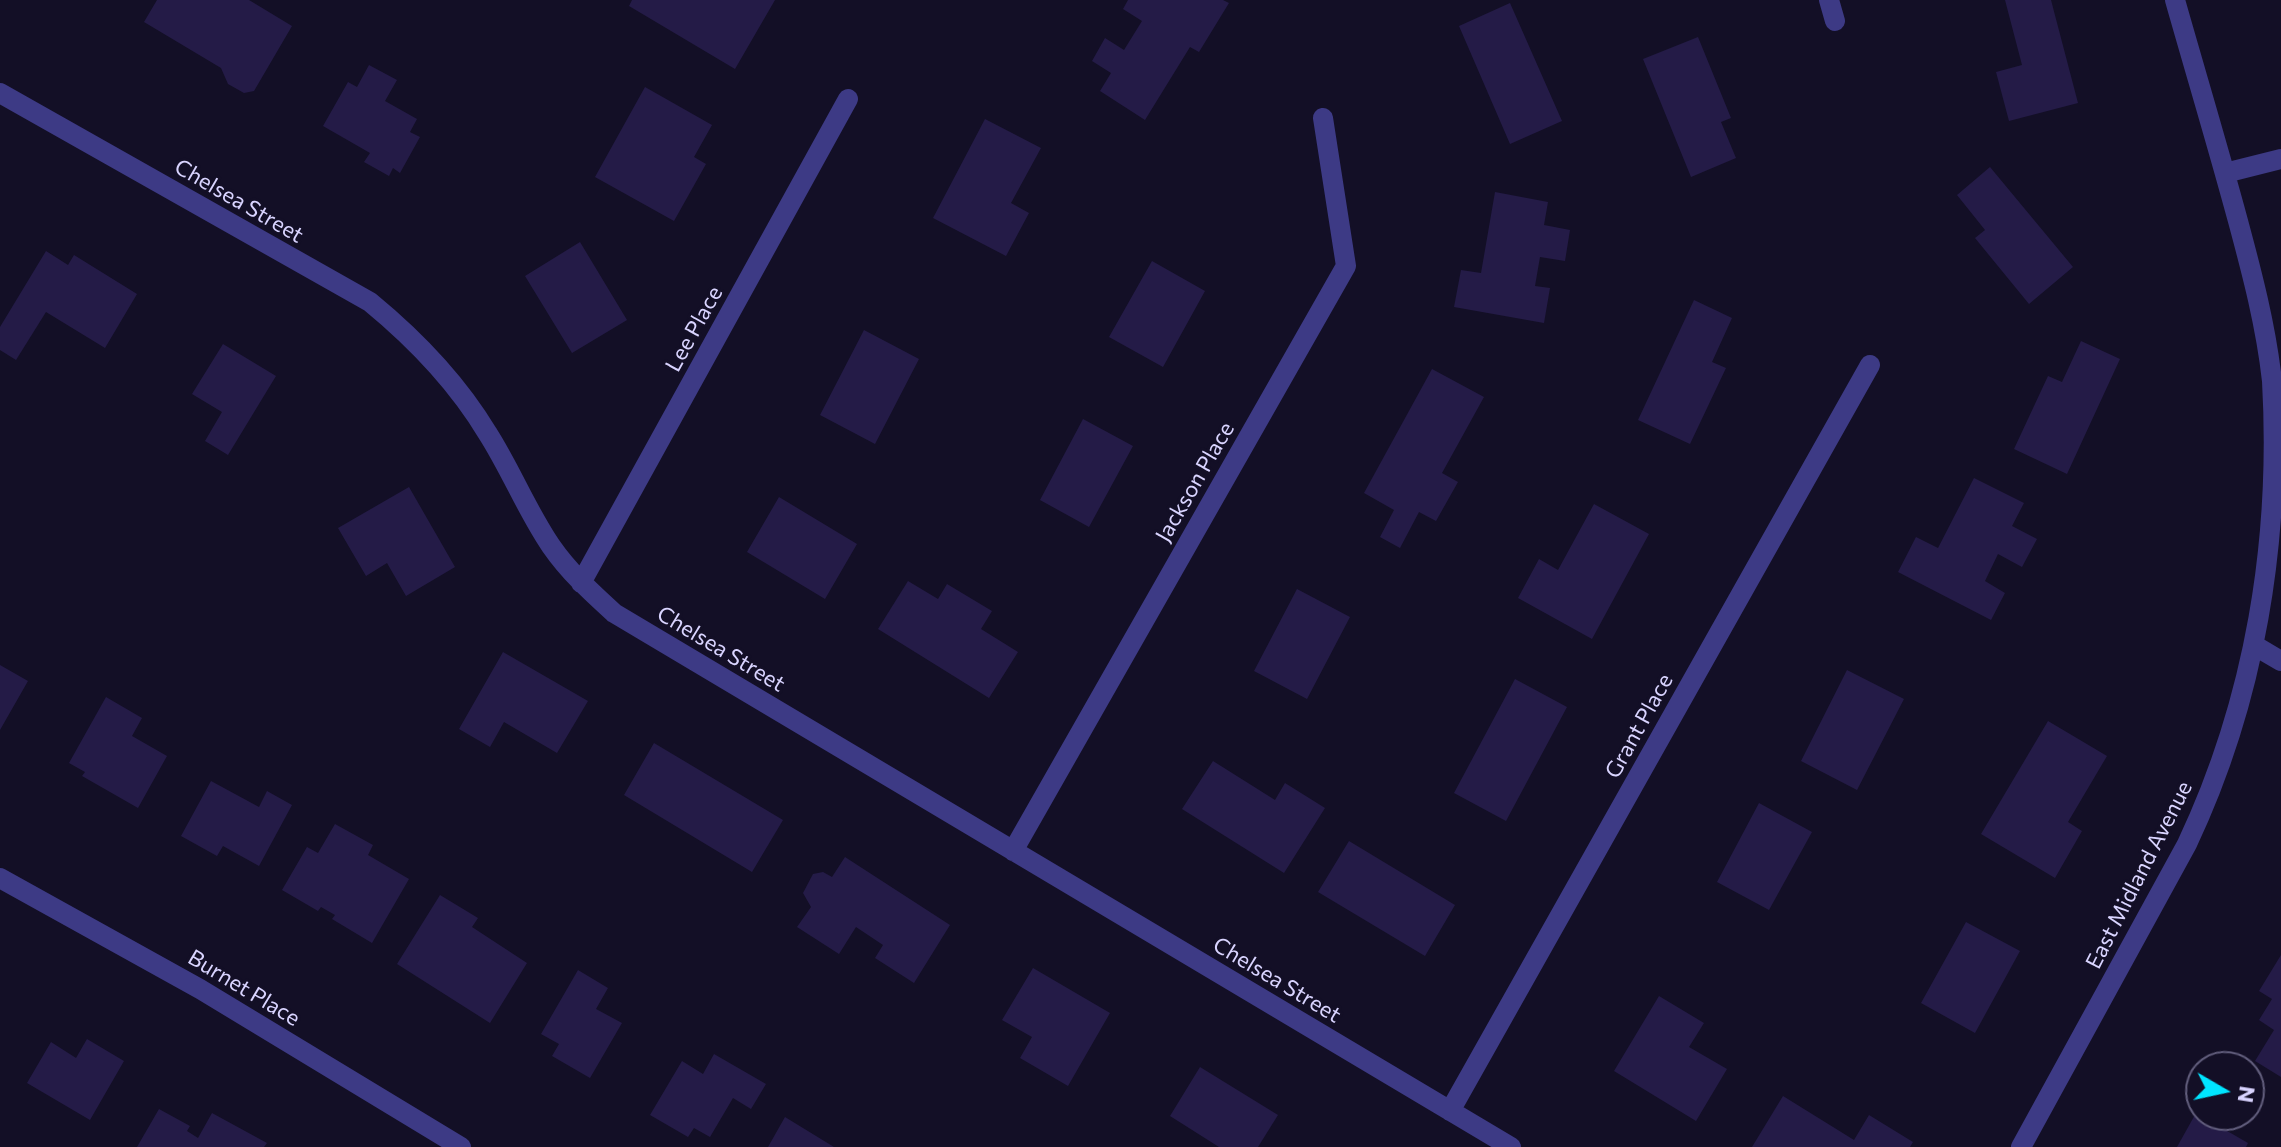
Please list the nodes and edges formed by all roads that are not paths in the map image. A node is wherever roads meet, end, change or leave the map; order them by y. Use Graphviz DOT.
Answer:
graph roads {
  1 [pos="1829,0"];
  2 [pos="2175,0"];
  3 [pos="1835,21"];
  4 [pos="0,93"];
  5 [pos="848,99"];
  6 [pos="1323,118"];
  7 [pos="2281,159"];
  8 [pos="2225,173"];
  9 [pos="1870,365"];
  10 [pos="581,583"];
  11 [pos="2257,647"];
  12 [pos="2281,661"];
  13 [pos="1013,851"];
  14 [pos="0,878"];
  15 [pos="1450,1111"];
  16 [pos="461,1147"];
  17 [pos="1511,1147"];
  18 [pos="2021,1147"];
  1 -- 3 [label="street"];
  2 -- 8 [label="street, East Midland Avenue"];
  4 -- 10 [label="street, Chelsea Street"];
  5 -- 10 [label="street, Lee Place"];
  6 -- 13 [label="street, Jackson Place"];
  7 -- 8 [label="street"];
  8 -- 11 [label="street, East Midland Avenue"];
  9 -- 15 [label="street, Grant Place"];
  10 -- 13 [label="street, Chelsea Street"];
  11 -- 12 [label="street"];
  11 -- 18 [label="street, East Midland Avenue"];
  13 -- 15 [label="street, Chelsea Street"];
  14 -- 16 [label="street, Burnet Place"];
  15 -- 17 [label="street, Chelsea Street"];
}
